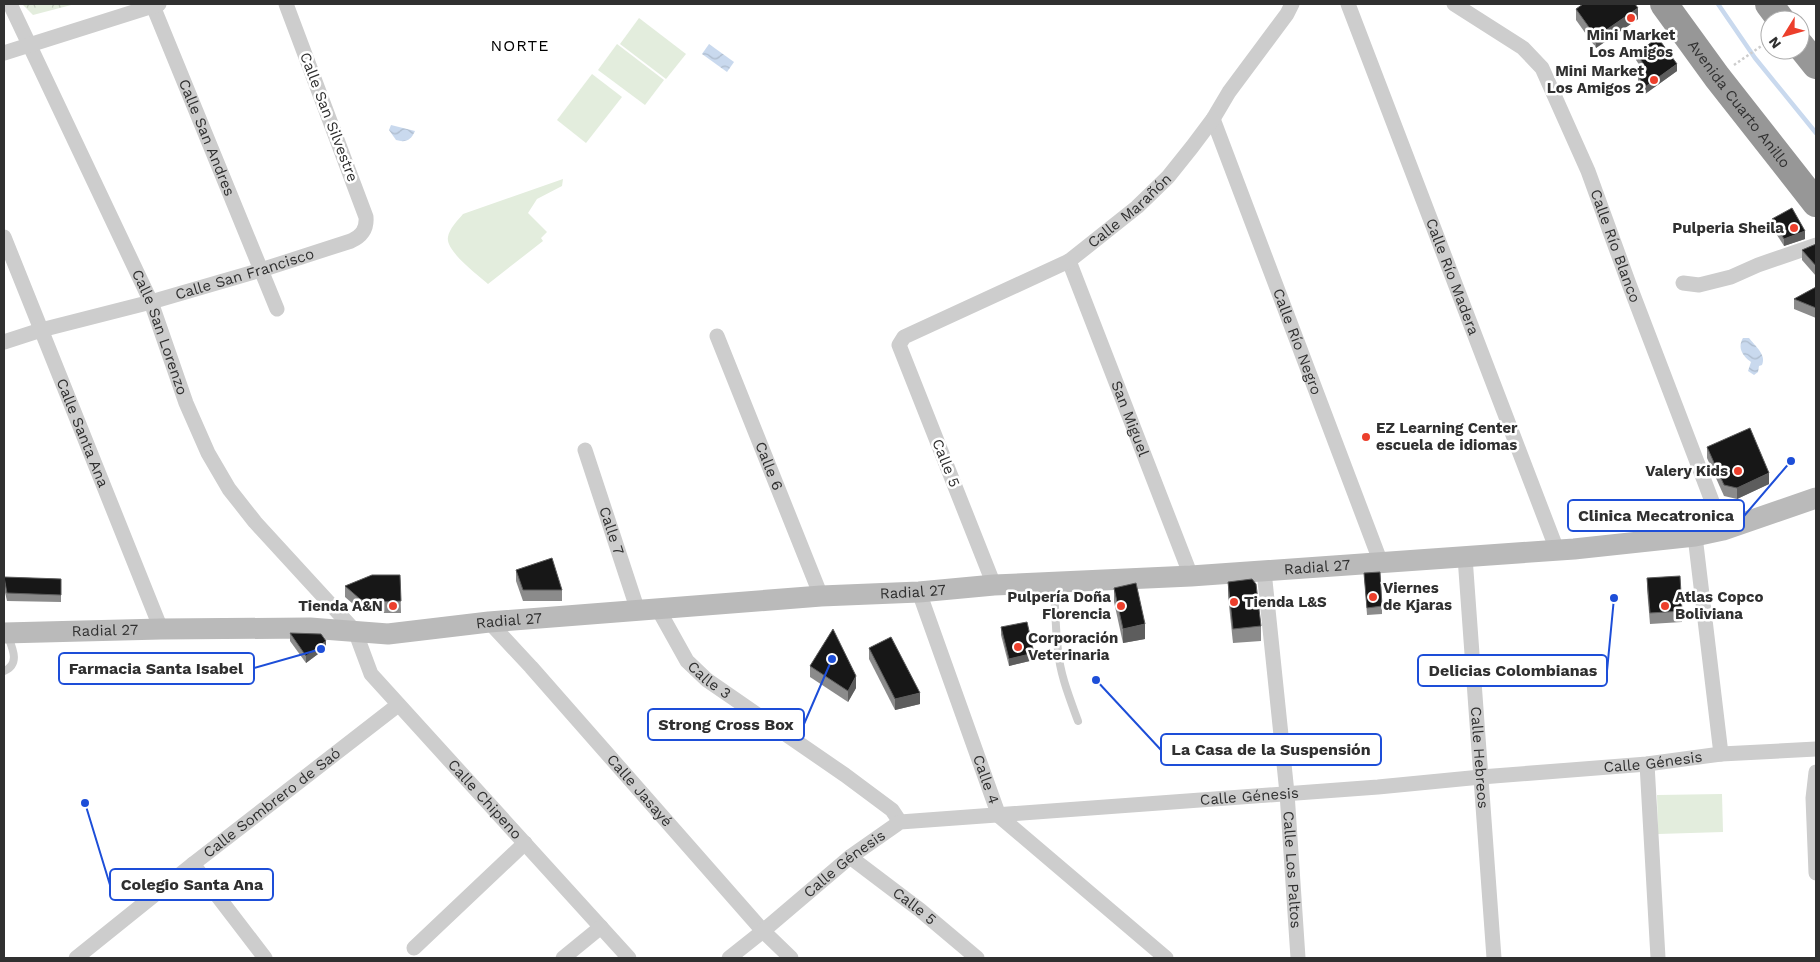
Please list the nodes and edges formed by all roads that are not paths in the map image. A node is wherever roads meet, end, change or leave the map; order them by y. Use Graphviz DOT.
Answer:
graph roads {
  1 [pos="10,4"];
  2 [pos="286,4"];
  3 [pos="1292,4"];
  4 [pos="1348,4"];
  5 [pos="1454,4"];
  6 [pos="1664,4"];
  7 [pos="156,5"];
  8 [pos="30,45"];
  9 [pos="4,53"];
  10 [pos="1213,119"];
  11 [pos="1816,203"];
  12 [pos="365,231"];
  13 [pos="4,237"];
  14 [pos="1816,245"];
  15 [pos="1069,260"];
  16 [pos="261,270"];
  17 [pos="1682,283"];
  18 [pos="150,302"];
  19 [pos="277,309"];
  20 [pos="41,330"];
  21 [pos="717,336"];
  22 [pos="900,341"];
  23 [pos="4,342"];
  24 [pos="585,450"];
  25 [pos="1816,498"];
  26 [pos="1723,530"];
  27 [pos="1695,536"];
  28 [pos="1557,550"];
  29 [pos="1464,557"];
  30 [pos="1381,563"];
  31 [pos="1264,571"];
  32 [pos="1191,576"];
  33 [pos="1053,582"];
  34 [pos="994,585"];
  35 [pos="919,592"];
  36 [pos="821,596"];
  37 [pos="648,610"];
  38 [pos="489,622"];
  39 [pos="161,629"];
  40 [pos="5,630"];
  41 [pos="355,631"];
  42 [pos="4,671"];
  43 [pos="398,705"];
  44 [pos="1078,721"];
  45 [pos="1816,749"];
  46 [pos="1721,754"];
  47 [pos="1647,764"];
  48 [pos="1816,772"];
  49 [pos="1481,777"];
  50 [pos="1287,793"];
  51 [pos="998,816"];
  52 [pos="900,822"];
  53 [pos="525,843"];
  54 [pos="850,858"];
  55 [pos="193,864"];
  56 [pos="1816,873"];
  57 [pos="601,927"];
  58 [pos="763,932"];
  59 [pos="414,948"];
  60 [pos="83,956"];
  61 [pos="265,958"];
  62 [pos="563,958"];
  63 [pos="629,958"];
  64 [pos="729,958"];
  65 [pos="791,958"];
  66 [pos="977,958"];
  67 [pos="1166,958"];
  68 [pos="1298,958"];
  69 [pos="1494,958"];
  70 [pos="1658,958"];
  1 -- 8 [label="street, Calle San Lorenzo"];
  2 -- 12 [label="street, Calle San Silvestre"];
  3 -- 10 [label="street, Calle Marañón"];
  4 -- 28 [label="street, Calle Río Madera"];
  5 -- 26 [label="street, Calle Río Blanco"];
  6 -- 11 [label="highway, Avenida Cuarto Anillo"];
  7 -- 8 [label="street"];
  7 -- 16 [label="street, Calle San Andres"];
  8 -- 9 [label="street"];
  8 -- 18 [label="street, Calle San Lorenzo"];
  10 -- 15 [label="street, Calle Marañón"];
  10 -- 30 [label="street, Calle Río Negro"];
  12 -- 16 [label="street, Calle San Francisco"];
  13 -- 20 [label="street, Calle Santa Ana"];
  14 -- 17 [label="street"];
  15 -- 22 [label="street, Calle Marañón"];
  15 -- 32 [label="street, San Miguel"];
  16 -- 18 [label="street, Calle San Francisco"];
  16 -- 19 [label="street, Calle San Andres"];
  18 -- 20 [label="street, Calle San Francisco"];
  18 -- 41 [label="street, Calle San Lorenzo"];
  20 -- 23 [label="street, Calle San Francisco"];
  20 -- 39 [label="street, Calle Santa Ana"];
  21 -- 36 [label="street, Calle 6"];
  22 -- 34 [label="street, Calle 5"];
  24 -- 37 [label="street, Calle 7"];
  25 -- 26 [label="street, Radial 27"];
  26 -- 27 [label="street, Radial 27"];
  27 -- 28 [label="street, Radial 27"];
  27 -- 46 [label="street"];
  28 -- 29 [label="street, Radial 27"];
  29 -- 30 [label="street, Radial 27"];
  29 -- 49 [label="street, Calle Hebreos"];
  30 -- 31 [label="street, Radial 27"];
  31 -- 32 [label="street, Radial 27"];
  31 -- 50 [label="street, Calle Los Paltos"];
  32 -- 33 [label="street, Radial 27"];
  33 -- 34 [label="street, Radial 27"];
  33 -- 44 [label="lane"];
  34 -- 35 [label="street, Radial 27"];
  35 -- 36 [label="street, Radial 27"];
  35 -- 51 [label="street, Calle 4"];
  36 -- 37 [label="street, Radial 27"];
  37 -- 38 [label="street, Radial 27"];
  37 -- 52 [label="street, Calle 3"];
  38 -- 41 [label="street, Radial 27"];
  38 -- 58 [label="street, Calle Jasayé"];
  39 -- 40 [label="street, Radial 27"];
  39 -- 41 [label="street, Radial 27"];
  40 -- 42 [label="lane"];
  41 -- 43 [label="street, Calle Chipeno"];
  43 -- 53 [label="street, Calle Chipeno"];
  43 -- 55 [label="street, Calle Sombrero de Saó"];
  45 -- 46 [label="street, Calle Génesis"];
  46 -- 47 [label="street, Calle Génesis"];
  47 -- 49 [label="street, Calle Génesis"];
  47 -- 70 [label="street"];
  48 -- 56 [label="street"];
  49 -- 50 [label="street, Calle Génesis"];
  49 -- 69 [label="street, Calle Hebreos"];
  50 -- 51 [label="street, Calle Génesis"];
  50 -- 68 [label="street, Calle Los Paltos"];
  51 -- 52 [label="street, Calle Génesis"];
  51 -- 67 [label="street, Calle 4"];
  52 -- 54 [label="street, Calle Génesis"];
  53 -- 57 [label="street, Calle Chipeno"];
  53 -- 59 [label="street"];
  54 -- 58 [label="street, Calle Génesis"];
  54 -- 66 [label="street, Calle 5"];
  55 -- 60 [label="street, Calle Sombrero de Saó"];
  55 -- 61 [label="street"];
  57 -- 62 [label="street"];
  57 -- 63 [label="street, Calle Chipeno"];
  58 -- 64 [label="street, Calle Génesis"];
  58 -- 65 [label="street, Calle Jasayé"];
}
